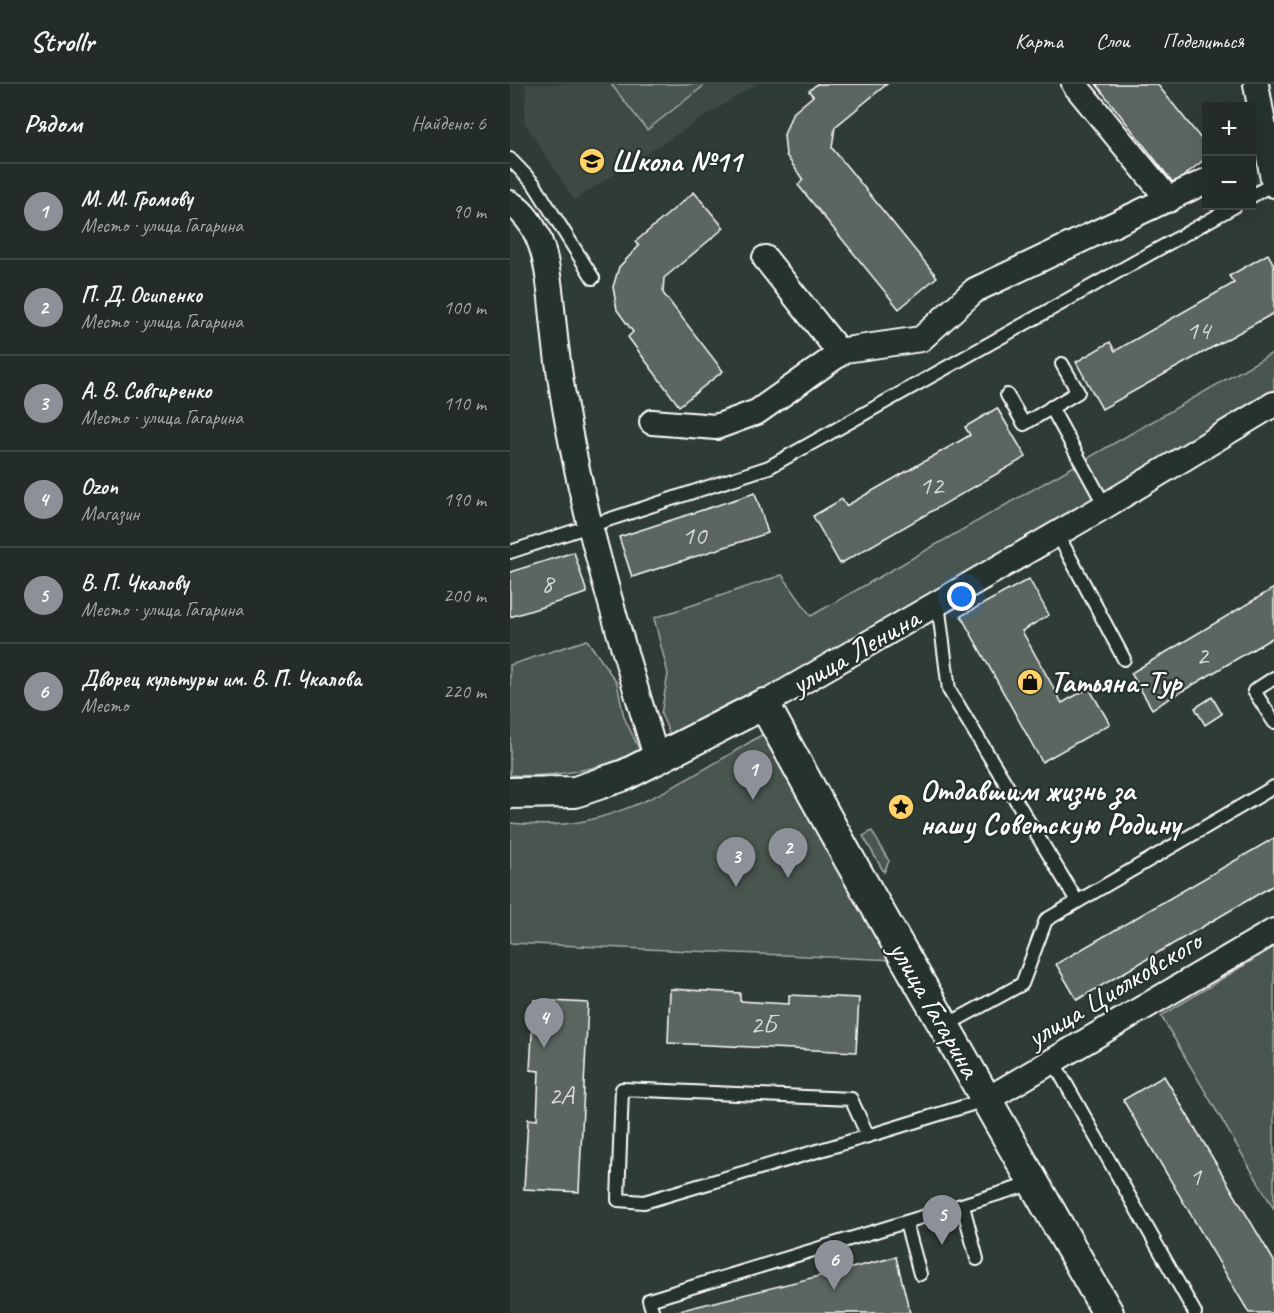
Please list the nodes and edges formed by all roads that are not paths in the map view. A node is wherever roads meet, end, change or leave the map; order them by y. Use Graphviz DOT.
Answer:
graph roads {
  1 [pos="1074,84"];
  2 [pos="1256,84"];
  3 [pos="1259,155"];
  4 [pos="510,159"];
  5 [pos="1202,183"];
  6 [pos="1274,184"];
  7 [pos="1256,193"];
  8 [pos="1169,200"];
  9 [pos="510,203"];
  10 [pos="1228,210"];
  11 [pos="765,258"];
  12 [pos="593,278"];
  13 [pos="840,353"];
  14 [pos="1062,364"];
  15 [pos="1007,395"];
  16 [pos="1274,404"];
  17 [pos="1051,407"];
  18 [pos="652,422"];
  19 [pos="1105,506"];
  20 [pos="589,527"];
  21 [pos="1057,533"];
  22 [pos="510,552"];
  23 [pos="938,603"];
  24 [pos="1124,659"];
  25 [pos="1274,678"];
  26 [pos="764,704"];
  27 [pos="1274,722"];
  28 [pos="657,760"];
  29 [pos="1274,787"];
  30 [pos="510,793"];
  31 [pos="1077,901"];
  32 [pos="1274,931"];
  33 [pos="945,1026"];
  34 [pos="1053,1061"];
  35 [pos="986,1100"];
  36 [pos="868,1136"];
  37 [pos="1035,1183"];
  38 [pos="963,1206"];
  39 [pos="906,1223"];
  40 [pos="977,1259"];
  41 [pos="920,1274"];
  42 [pos="653,1313"];
  43 [pos="1108,1313"];
  44 [pos="1195,1313"];
  1 -- 8 [label="street"];
  2 -- 3 [label="street"];
  3 -- 6 [label="street"];
  4 -- 12 [label="lane"];
  5 -- 8 [label="street"];
  6 -- 7 [label="lane"];
  8 -- 13 [label="street"];
  9 -- 20 [label="street"];
  10 -- 20 [label="lane"];
  11 -- 13 [label="street"];
  13 -- 18 [label="street"];
  14 -- 17 [label="lane"];
  15 -- 17 [label="lane"];
  16 -- 19 [label="street, улица Ленина"];
  17 -- 19 [label="lane"];
  19 -- 21 [label="street, улица Ленина"];
  20 -- 22 [label="lane"];
  20 -- 28 [label="street"];
  21 -- 23 [label="street, улица Ленина"];
  21 -- 24 [label="lane"];
  23 -- 26 [label="street, улица Ленина"];
  23 -- 31 [label="lane"];
  25 -- 27 [label="lane"];
  26 -- 28 [label="street, улица Ленина"];
  26 -- 33 [label="street, улица Гагарина"];
  28 -- 30 [label="street, улица Ленина"];
  29 -- 31 [label="lane"];
  31 -- 33 [label="lane"];
  32 -- 34 [label="street, улица Циолковского"];
  33 -- 35 [label="street, улица Гагарина"];
  34 -- 35 [label="street, улица Циолковского"];
  34 -- 44 [label="lane"];
  35 -- 36 [label="lane"];
  35 -- 37 [label="street, улица Гагарина"];
  36 -- 36 [label="lane"];
  37 -- 38 [label="lane"];
  37 -- 43 [label="street, улица Гагарина"];
  38 -- 39 [label="lane"];
  38 -- 40 [label="lane"];
  39 -- 41 [label="lane"];
  39 -- 42 [label="lane"];
}
